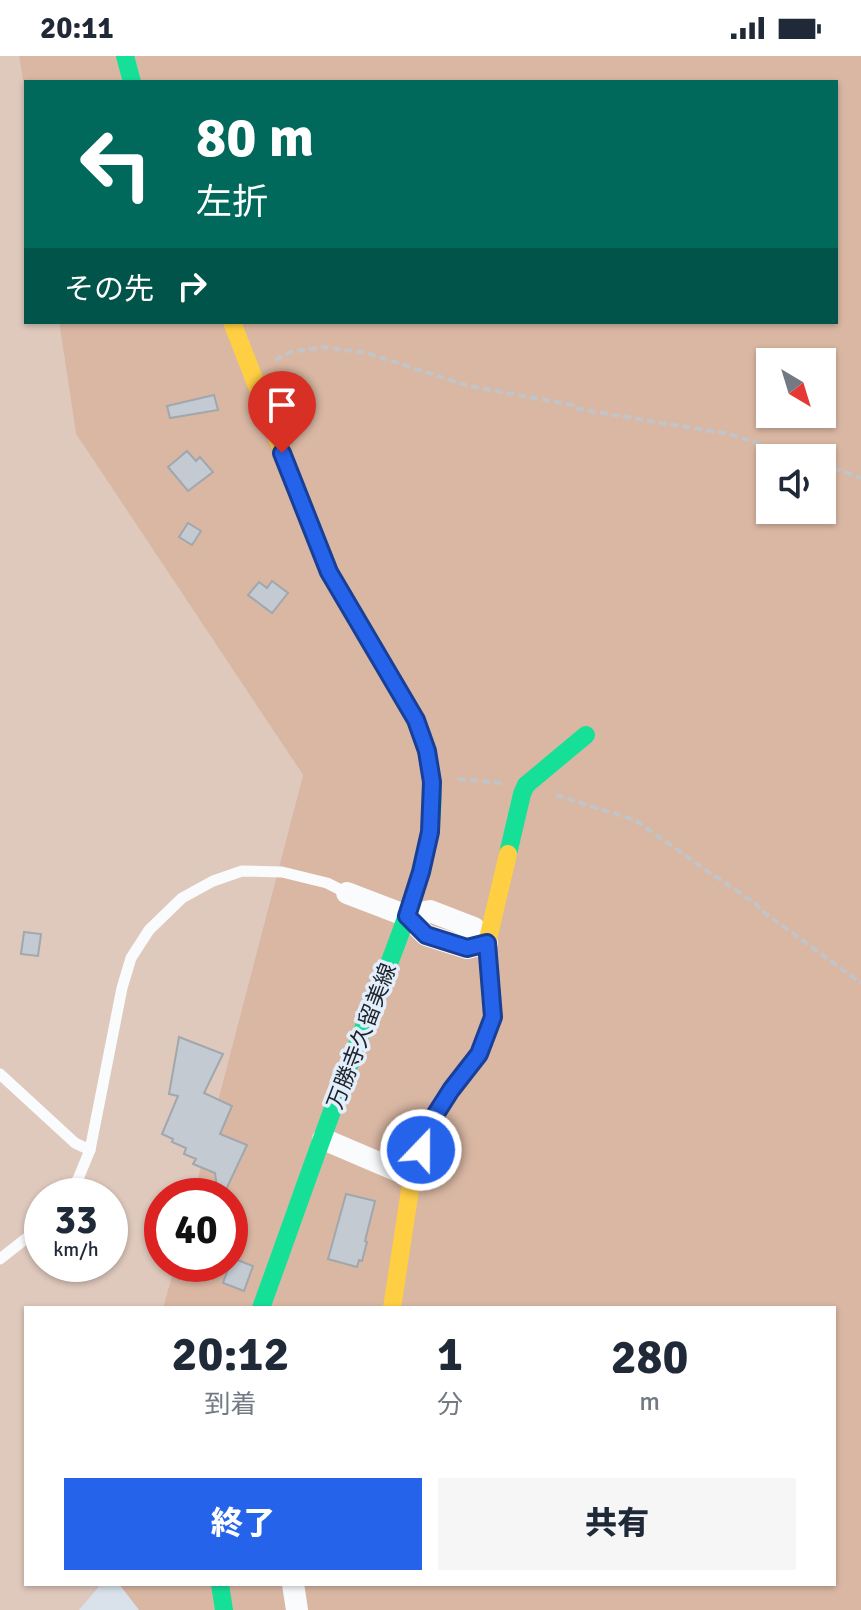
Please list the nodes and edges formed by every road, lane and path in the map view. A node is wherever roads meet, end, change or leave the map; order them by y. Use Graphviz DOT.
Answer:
graph roads {
  1 [pos="125,56"];
  2 [pos="131,80"];
  3 [pos="233,324"];
  4 [pos="251,371"];
  5 [pos="760,444"];
  6 [pos="836,469"];
  7 [pos="861,478"];
  8 [pos="586,735"];
  9 [pos="432,782"];
  10 [pos="526,785"];
  11 [pos="347,893"];
  12 [pos="407,916"];
  13 [pos="487,943"];
  14 [pos="861,983"];
  15 [pos="0,1074"];
  16 [pos="323,1139"];
  17 [pos="90,1150"];
  18 [pos="412,1177"];
  19 [pos="78,1178"];
  20 [pos="24,1240"];
  21 [pos="0,1259"];
  22 [pos="262,1306"];
  23 [pos="392,1306"];
  24 [pos="220,1586"];
  25 [pos="293,1586"];
  26 [pos="224,1610"];
  27 [pos="297,1610"];
  1 -- 2 [label="main road"];
  3 -- 4 [label="main road, 万勝寺久留美線"];
  4 -- 5 [label="path"];
  4 -- 9 [label="main road, 万勝寺久留美線"];
  6 -- 7 [label="path"];
  8 -- 10 [label="main road"];
  9 -- 10 [label="path"];
  9 -- 12 [label="main road, 万勝寺久留美線"];
  10 -- 13 [label="main road"];
  10 -- 14 [label="path"];
  11 -- 12 [label="street"];
  11 -- 17 [label="lane"];
  12 -- 13 [label="street"];
  12 -- 16 [label="main road, 万勝寺久留美線"];
  13 -- 18 [label="main road"];
  15 -- 17 [label="lane"];
  16 -- 18 [label="street"];
  16 -- 22 [label="main road, 万勝寺久留美線"];
  17 -- 19 [label="lane"];
  18 -- 23 [label="main road"];
  20 -- 21 [label="lane"];
  24 -- 26 [label="main road"];
  25 -- 27 [label="street"];
}
